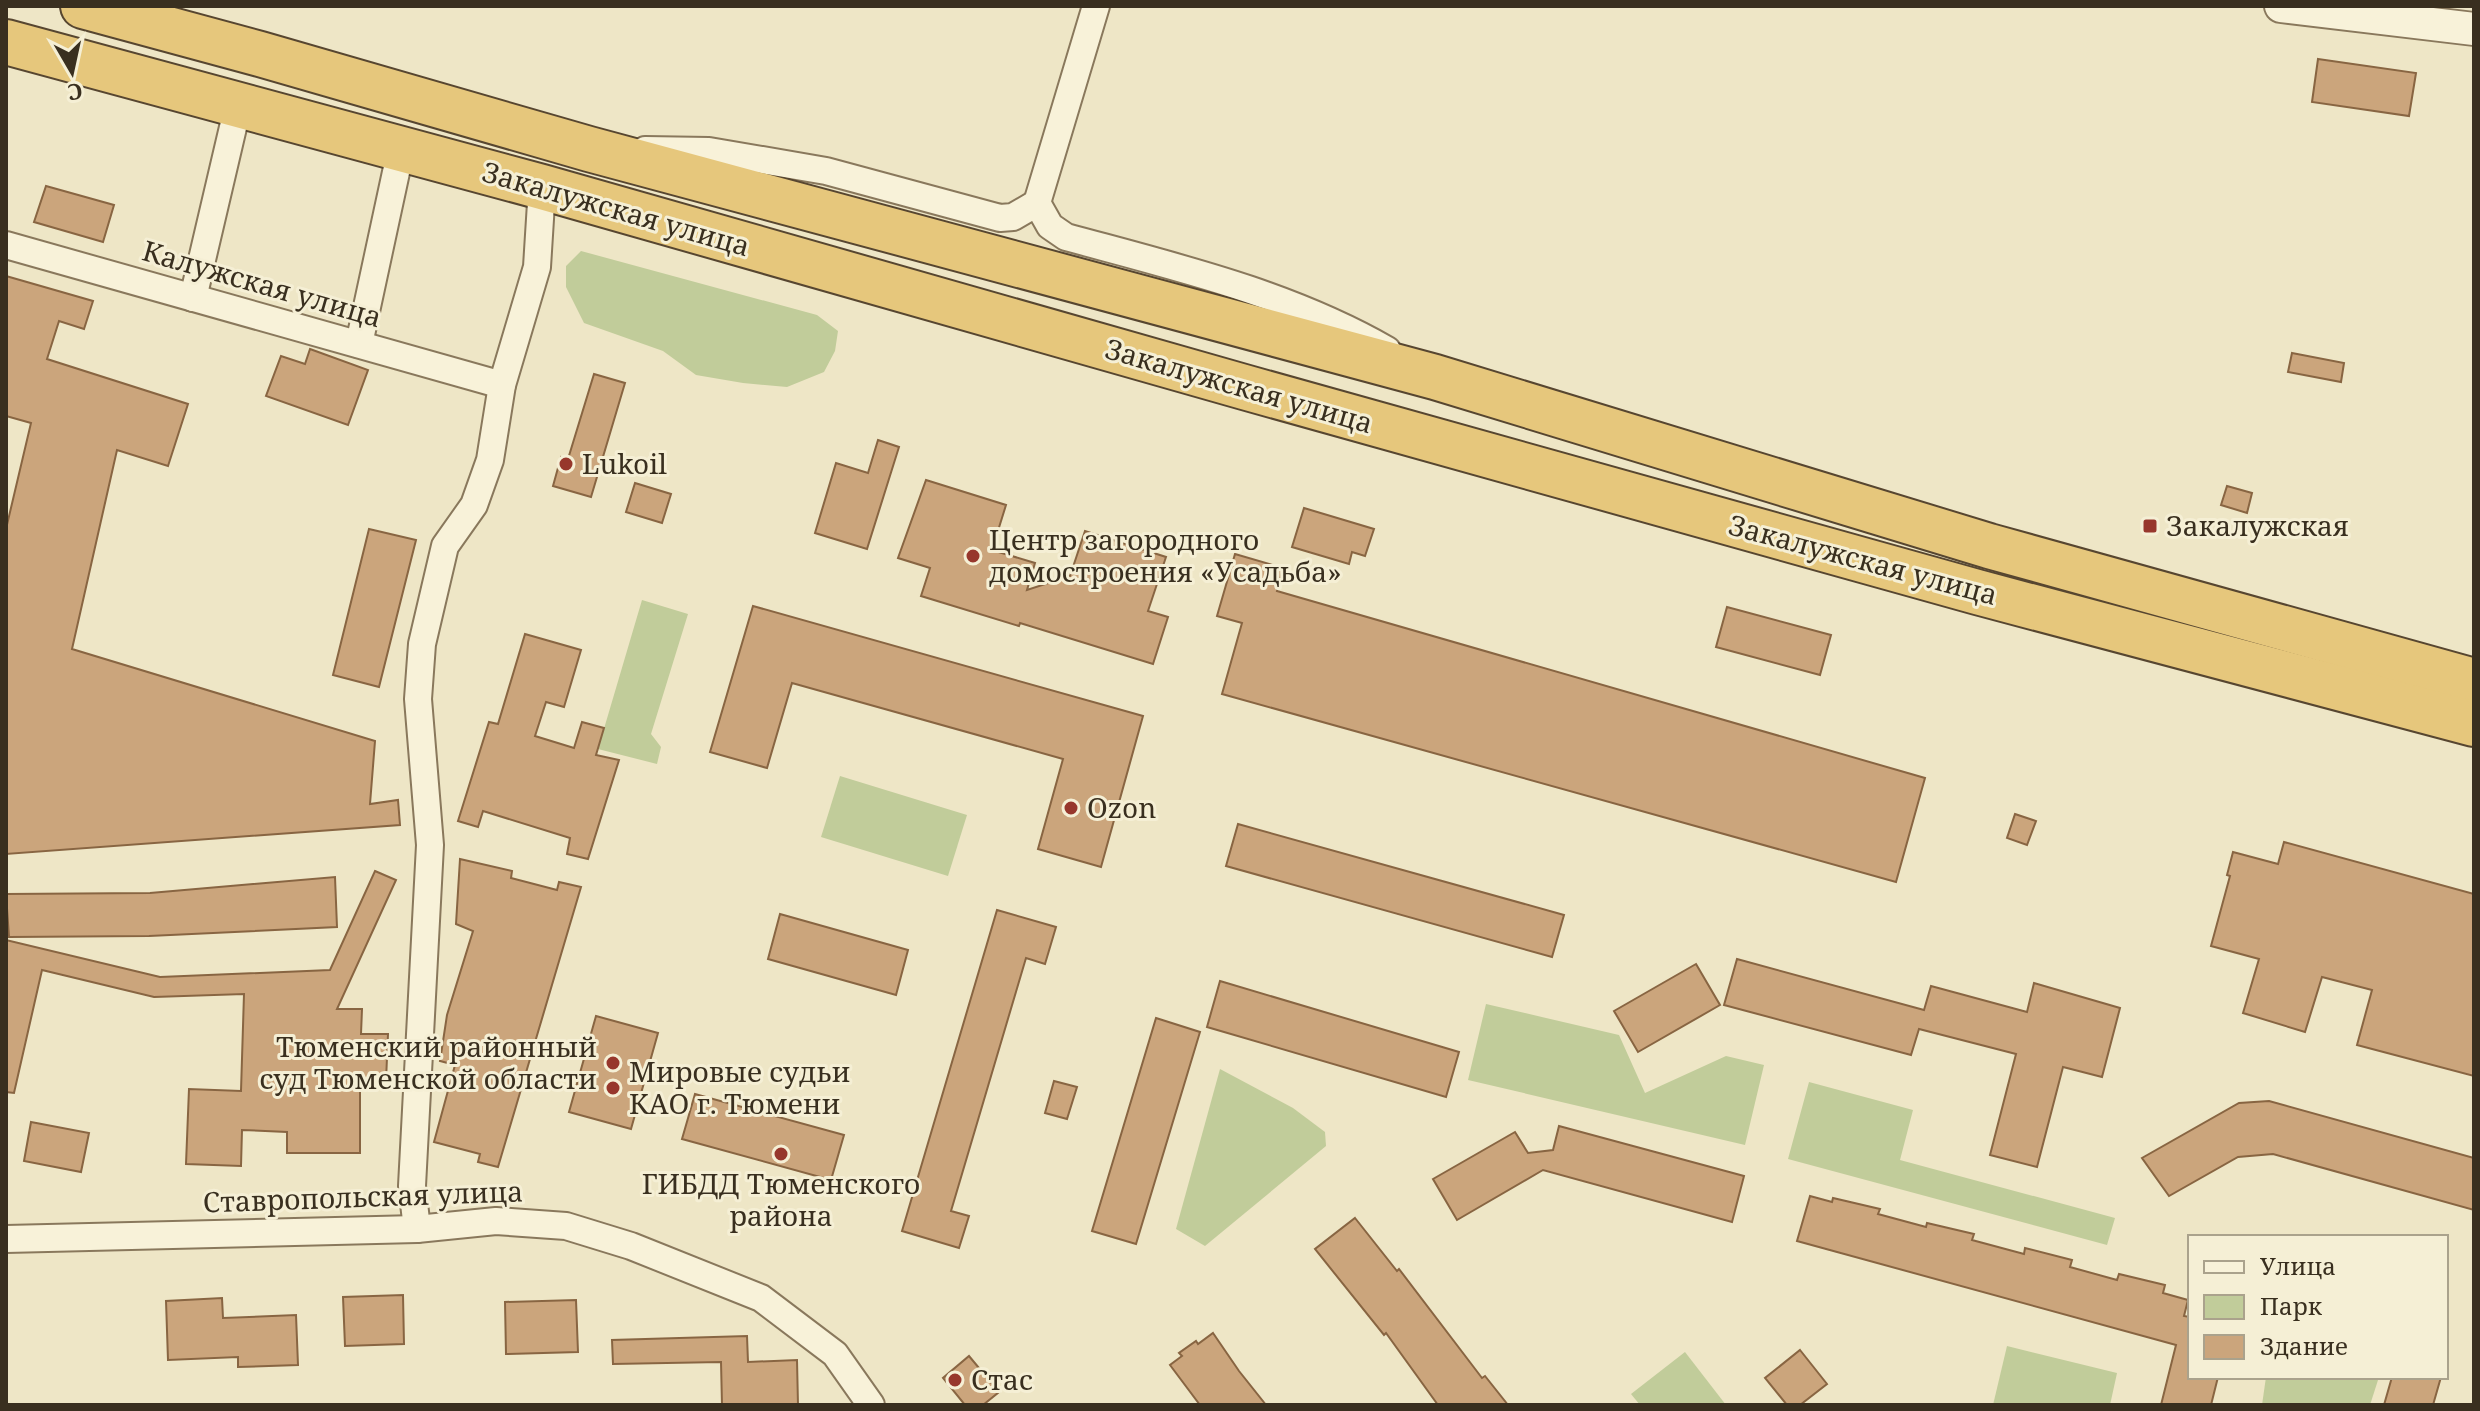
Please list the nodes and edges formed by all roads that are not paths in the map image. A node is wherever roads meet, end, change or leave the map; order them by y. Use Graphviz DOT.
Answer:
graph roads {
  1 [pos="83,6"];
  2 [pos="1096,6"];
  3 [pos="2281,6"];
  4 [pos="2474,29"];
  5 [pos="6,42"];
  6 [pos="238,106"];
  7 [pos="401,149"];
  8 [pos="589,149"];
  9 [pos="542,187"];
  10 [pos="1037,203"];
  11 [pos="6,245"];
  12 [pos="193,298"];
  13 [pos="359,344"];
  14 [pos="1435,377"];
  15 [pos="502,385"];
  16 [pos="2474,681"];
  17 [pos="2474,724"];
  18 [pos="417,1229"];
  19 [pos="6,1239"];
  20 [pos="871,1405"];
  1 -- 8 [label="highway"];
  2 -- 10 [label="street"];
  3 -- 4 [label="street"];
  5 -- 6 [label="highway, Закалужская улица"];
  6 -- 7 [label="highway, Закалужская улица"];
  6 -- 12 [label="street"];
  7 -- 9 [label="highway, Закалужская улица"];
  7 -- 13 [label="street"];
  8 -- 10 [label="street"];
  8 -- 14 [label="highway"];
  9 -- 15 [label="street"];
  9 -- 17 [label="highway, Закалужская улица"];
  10 -- 14 [label="street"];
  11 -- 12 [label="street, Калужская улица"];
  12 -- 13 [label="street, Калужская улица"];
  13 -- 15 [label="street, Калужская улица"];
  14 -- 16 [label="highway"];
  15 -- 18 [label="street"];
  18 -- 19 [label="street, Ставропольская улица"];
  18 -- 20 [label="street, Ставропольская улица"];
}
